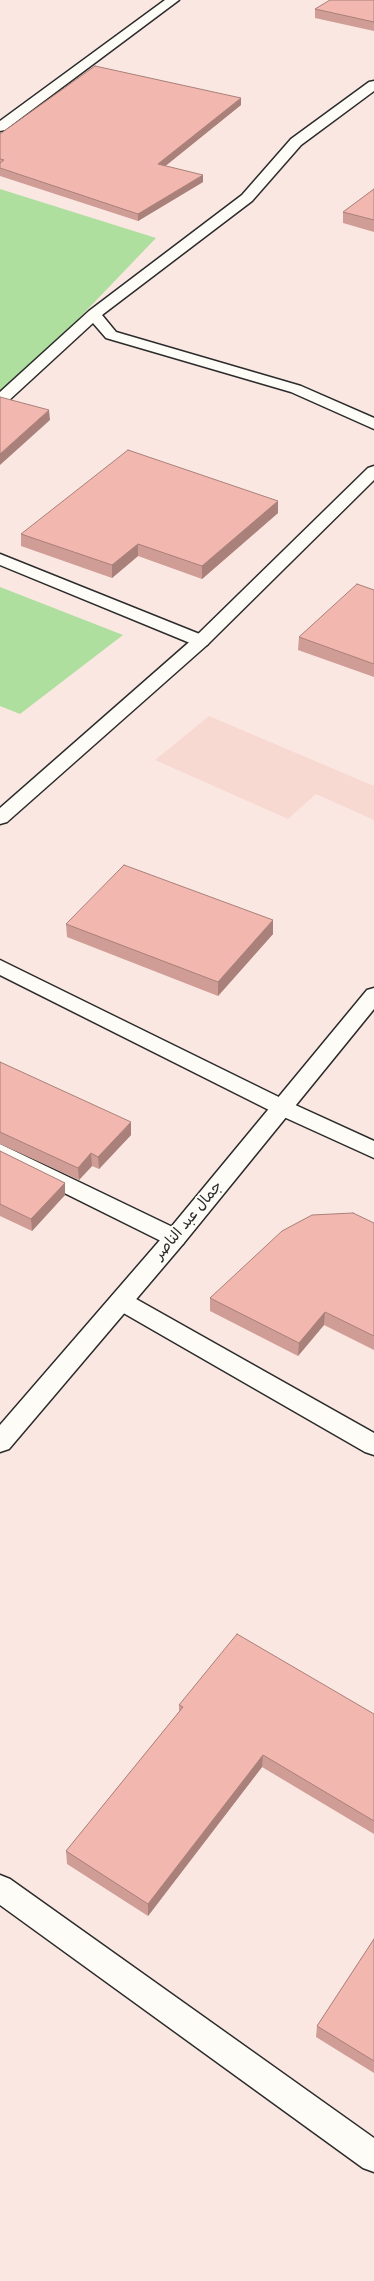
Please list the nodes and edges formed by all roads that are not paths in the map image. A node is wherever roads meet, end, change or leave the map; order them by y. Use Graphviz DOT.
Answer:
graph roads {
  1 [pos="173,0"];
  2 [pos="374,85"];
  3 [pos="0,127"];
  4 [pos="94,314"];
  5 [pos="0,400"];
  6 [pos="374,424"];
  7 [pos="374,471"];
  8 [pos="0,559"];
  9 [pos="201,641"];
  10 [pos="0,818"];
  11 [pos="0,967"];
  12 [pos="374,995"];
  13 [pos="282,1108"];
  14 [pos="374,1150"];
  15 [pos="0,1152"];
  16 [pos="175,1238"];
  17 [pos="121,1301"];
  18 [pos="0,1442"];
  19 [pos="374,1445"];
  20 [pos="0,1888"];
  21 [pos="374,2157"];
  1 -- 3 [label="street"];
  2 -- 4 [label="street"];
  4 -- 5 [label="street"];
  4 -- 6 [label="street"];
  7 -- 9 [label="street"];
  8 -- 9 [label="street"];
  9 -- 10 [label="street"];
  11 -- 13 [label="street"];
  12 -- 13 [label="street, جمال عبد الناصر"];
  13 -- 14 [label="street"];
  13 -- 16 [label="street, جمال عبد الناصر"];
  15 -- 16 [label="street"];
  16 -- 17 [label="street, جمال عبد الناصر"];
  17 -- 18 [label="street, جمال عبد الناصر"];
  17 -- 19 [label="street"];
  20 -- 21 [label="street"];
}
